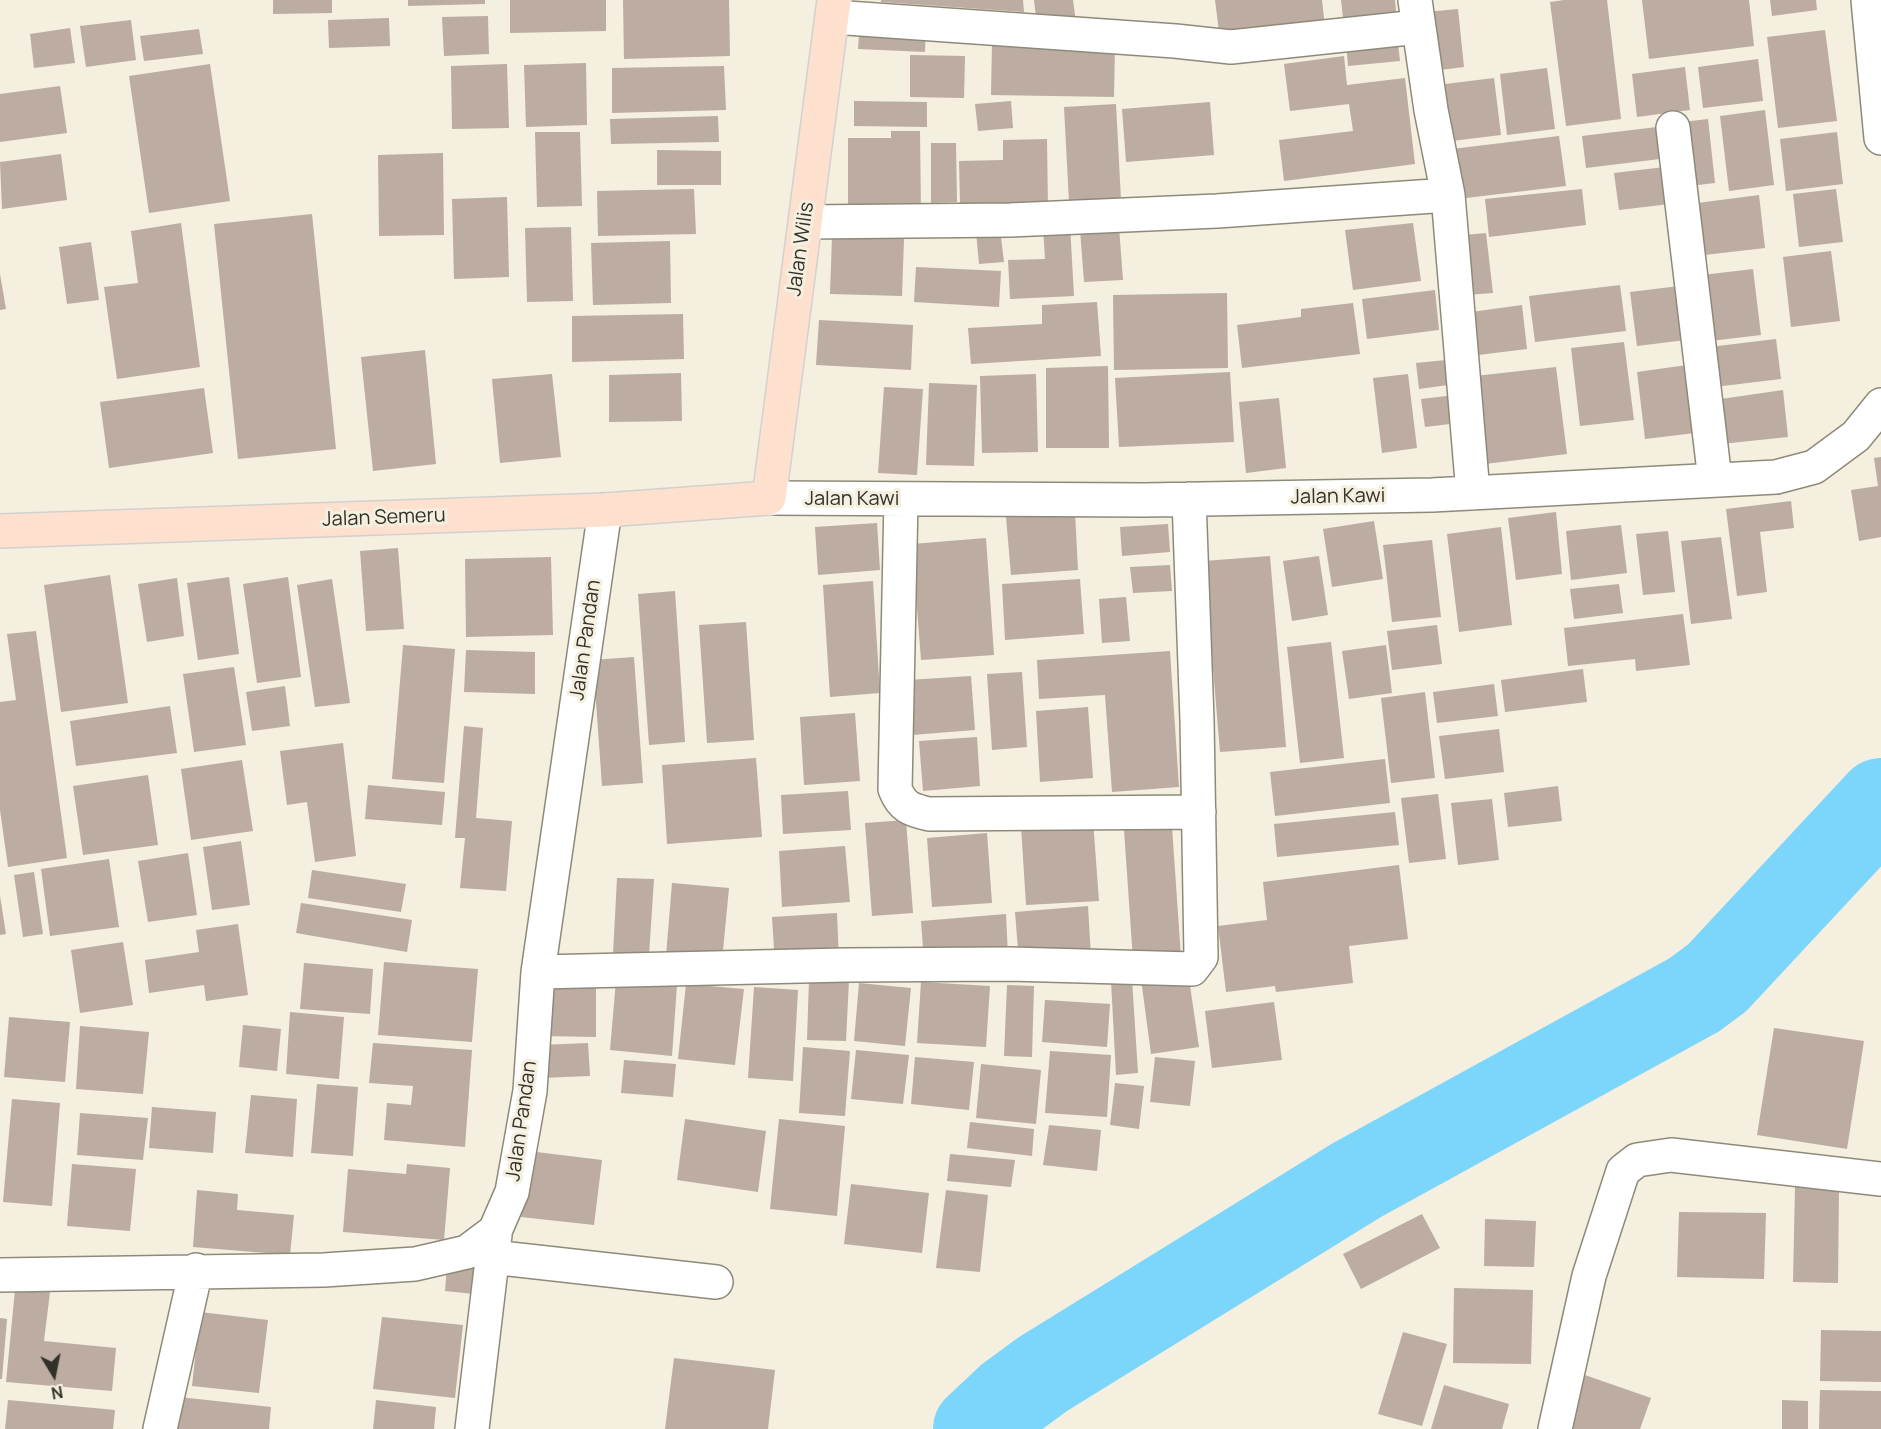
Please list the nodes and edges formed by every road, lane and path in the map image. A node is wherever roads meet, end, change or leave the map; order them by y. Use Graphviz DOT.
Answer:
graph roads {
  1 [pos="1868,0"];
  2 [pos="833,8"];
  3 [pos="1417,13"];
  4 [pos="1879,90"];
  5 [pos="1673,128"];
  6 [pos="1881,138"];
  7 [pos="1448,195"];
  8 [pos="806,222"];
  9 [pos="1881,405"];
  10 [pos="1715,480"];
  11 [pos="1473,493"];
  12 [pos="769,498"];
  13 [pos="901,499"];
  14 [pos="1189,499"];
  15 [pos="605,510"];
  16 [pos="0,531"];
  17 [pos="1198,812"];
  18 [pos="538,972"];
  19 [pos="1881,1179"];
  20 [pos="494,1244"];
  21 [pos="196,1270"];
  22 [pos="0,1275"];
  23 [pos="716,1282"];
  24 [pos="160,1429"];
  25 [pos="472,1429"];
  26 [pos="1555,1429"];
  1 -- 4 [label="street"];
  2 -- 3 [label="street"];
  2 -- 8 [label="main road, Jalan Wilis"];
  3 -- 7 [label="street"];
  4 -- 6 [label="street"];
  5 -- 10 [label="street"];
  7 -- 8 [label="street"];
  7 -- 11 [label="street"];
  8 -- 12 [label="main road, Jalan Wilis"];
  9 -- 10 [label="street, Jalan Kawi"];
  10 -- 11 [label="street, Jalan Kawi"];
  11 -- 14 [label="street, Jalan Kawi"];
  12 -- 13 [label="street, Jalan Kawi"];
  12 -- 15 [label="main road, Jalan Semeru"];
  13 -- 14 [label="street, Jalan Kawi"];
  13 -- 17 [label="street"];
  14 -- 17 [label="street"];
  15 -- 16 [label="main road, Jalan Semeru"];
  15 -- 18 [label="street, Jalan Pandan"];
  17 -- 18 [label="street"];
  18 -- 20 [label="street, Jalan Pandan"];
  19 -- 26 [label="street"];
  20 -- 21 [label="street, Jalan Pandan"];
  20 -- 23 [label="street"];
  20 -- 25 [label="street"];
  21 -- 22 [label="street, Jalan Pandan"];
  21 -- 24 [label="street"];
}
